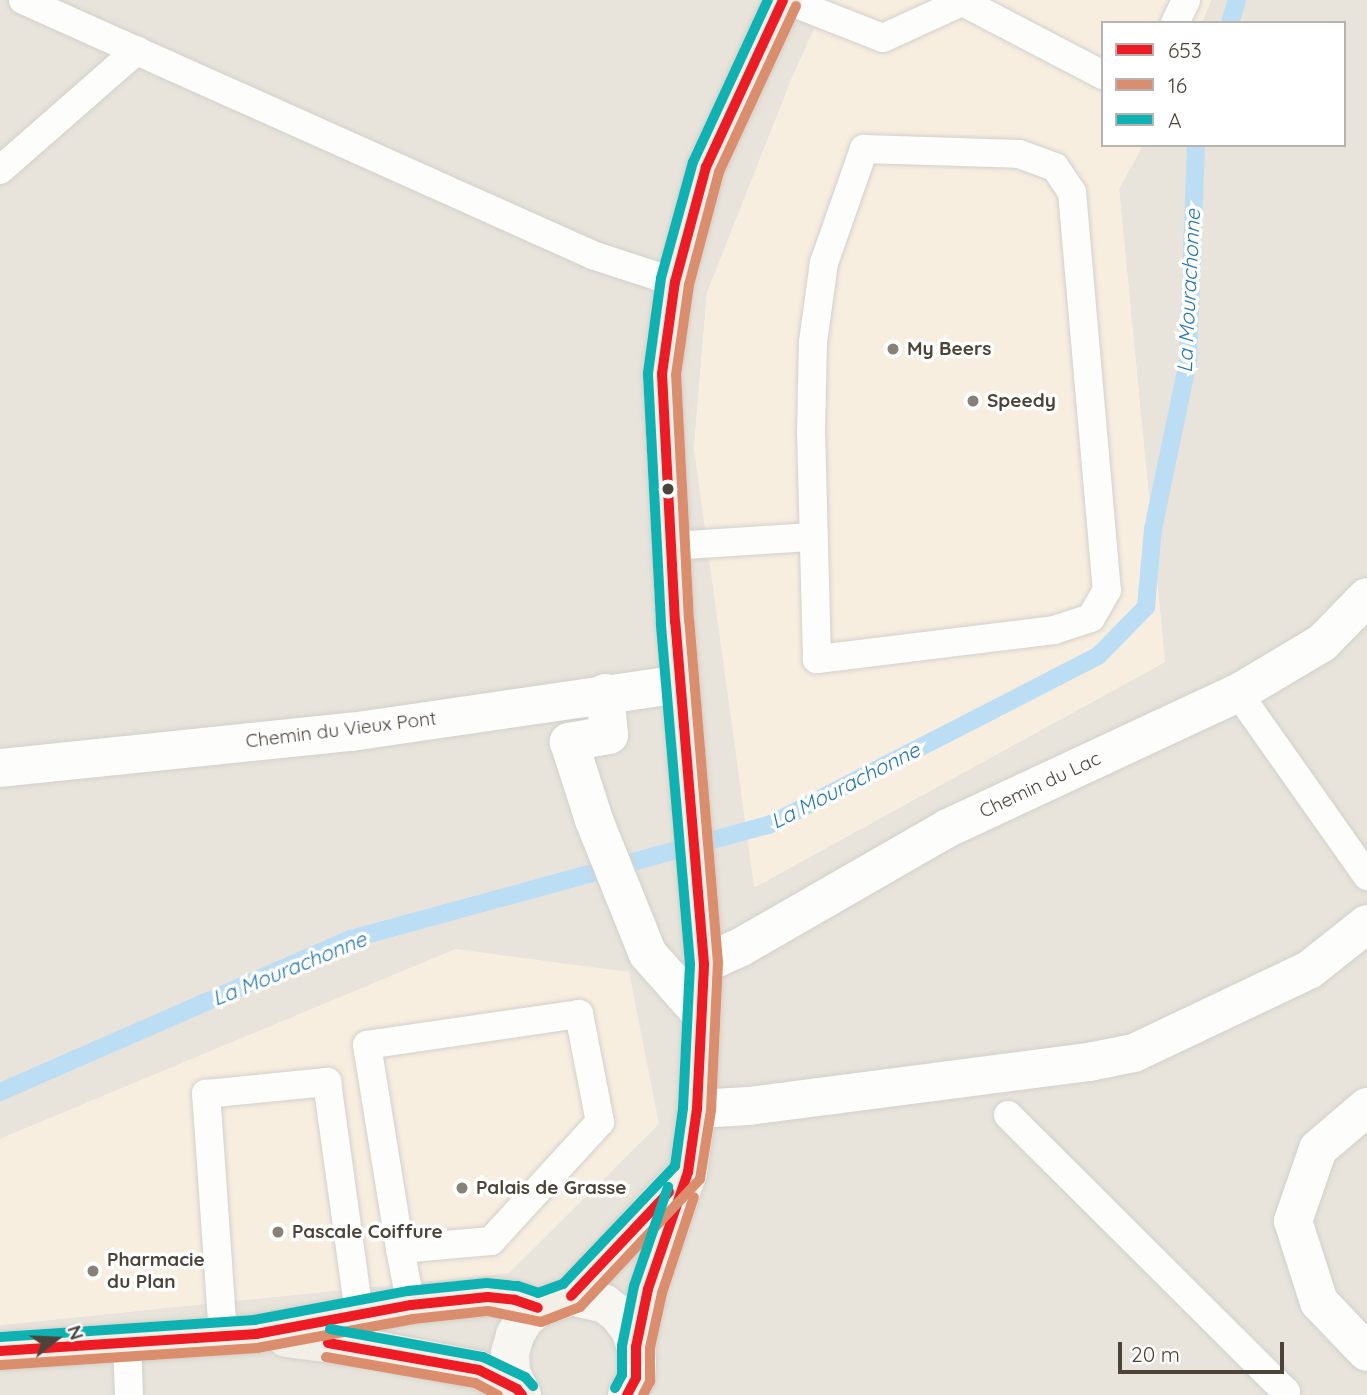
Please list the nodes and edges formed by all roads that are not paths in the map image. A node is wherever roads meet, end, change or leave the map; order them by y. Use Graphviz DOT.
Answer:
graph roads {
  1 [pos="23,0"];
  2 [pos="785,0"];
  3 [pos="1186,0"];
  4 [pos="965,2"];
  5 [pos="1176,21"];
  6 [pos="137,50"];
  7 [pos="1101,74"];
  8 [pos="0,170"];
  9 [pos="675,282"];
  10 [pos="812,537"];
  11 [pos="671,546"];
  12 [pos="1367,597"];
  13 [pos="681,684"];
  14 [pos="605,693"];
  15 [pos="1238,693"];
  16 [pos="0,768"];
  17 [pos="1367,876"];
  18 [pos="1367,924"];
  19 [pos="704,964"];
  20 [pos="702,1015"];
  21 [pos="1367,1107"];
  22 [pos="698,1109"];
  23 [pos="1008,1115"];
  24 [pos="688,1172"];
  25 [pos="400,1249"];
  26 [pos="554,1302"];
  27 [pos="411,1305"];
  28 [pos="359,1313"];
  29 [pos="240,1335"];
  30 [pos="127,1343"];
  31 [pos="636,1347"];
  32 [pos="0,1351"];
  33 [pos="1367,1352"];
  34 [pos="519,1392"];
  35 [pos="629,1394"];
  36 [pos="128,1395"];
  37 [pos="1283,1395"];
  1 -- 6 [label="lane"];
  2 -- 4 [label="lane"];
  2 -- 9 [label="main road"];
  3 -- 5 [label="lane"];
  4 -- 7 [label="lane"];
  6 -- 8 [label="lane"];
  6 -- 9 [label="lane"];
  9 -- 11 [label="main road"];
  10 -- 10 [label="lane"];
  10 -- 11 [label="lane"];
  11 -- 13 [label="main road"];
  12 -- 15 [label="street, Chemin du Lac"];
  13 -- 14 [label="street, Chemin du Vieux Pont"];
  13 -- 19 [label="main road"];
  14 -- 16 [label="street, Chemin du Vieux Pont"];
  14 -- 20 [label="street"];
  15 -- 17 [label="lane"];
  15 -- 19 [label="street, Chemin du Lac"];
  18 -- 22 [label="street"];
  19 -- 20 [label="main road"];
  20 -- 22 [label="main road"];
  21 -- 33 [label="street"];
  22 -- 24 [label="main road"];
  23 -- 37 [label="lane"];
  24 -- 26 [label="main road"];
  24 -- 31 [label="main road"];
  25 -- 25 [label="lane"];
  25 -- 27 [label="lane"];
  26 -- 27 [label="main road"];
  26 -- 31 [label="main road"];
  26 -- 34 [label="main road"];
  27 -- 28 [label="main road"];
  28 -- 29 [label="main road"];
  28 -- 29 [label="lane"];
  29 -- 30 [label="main road"];
  29 -- 34 [label="main road"];
  30 -- 32 [label="main road"];
  30 -- 36 [label="lane"];
  31 -- 35 [label="main road"];
}
